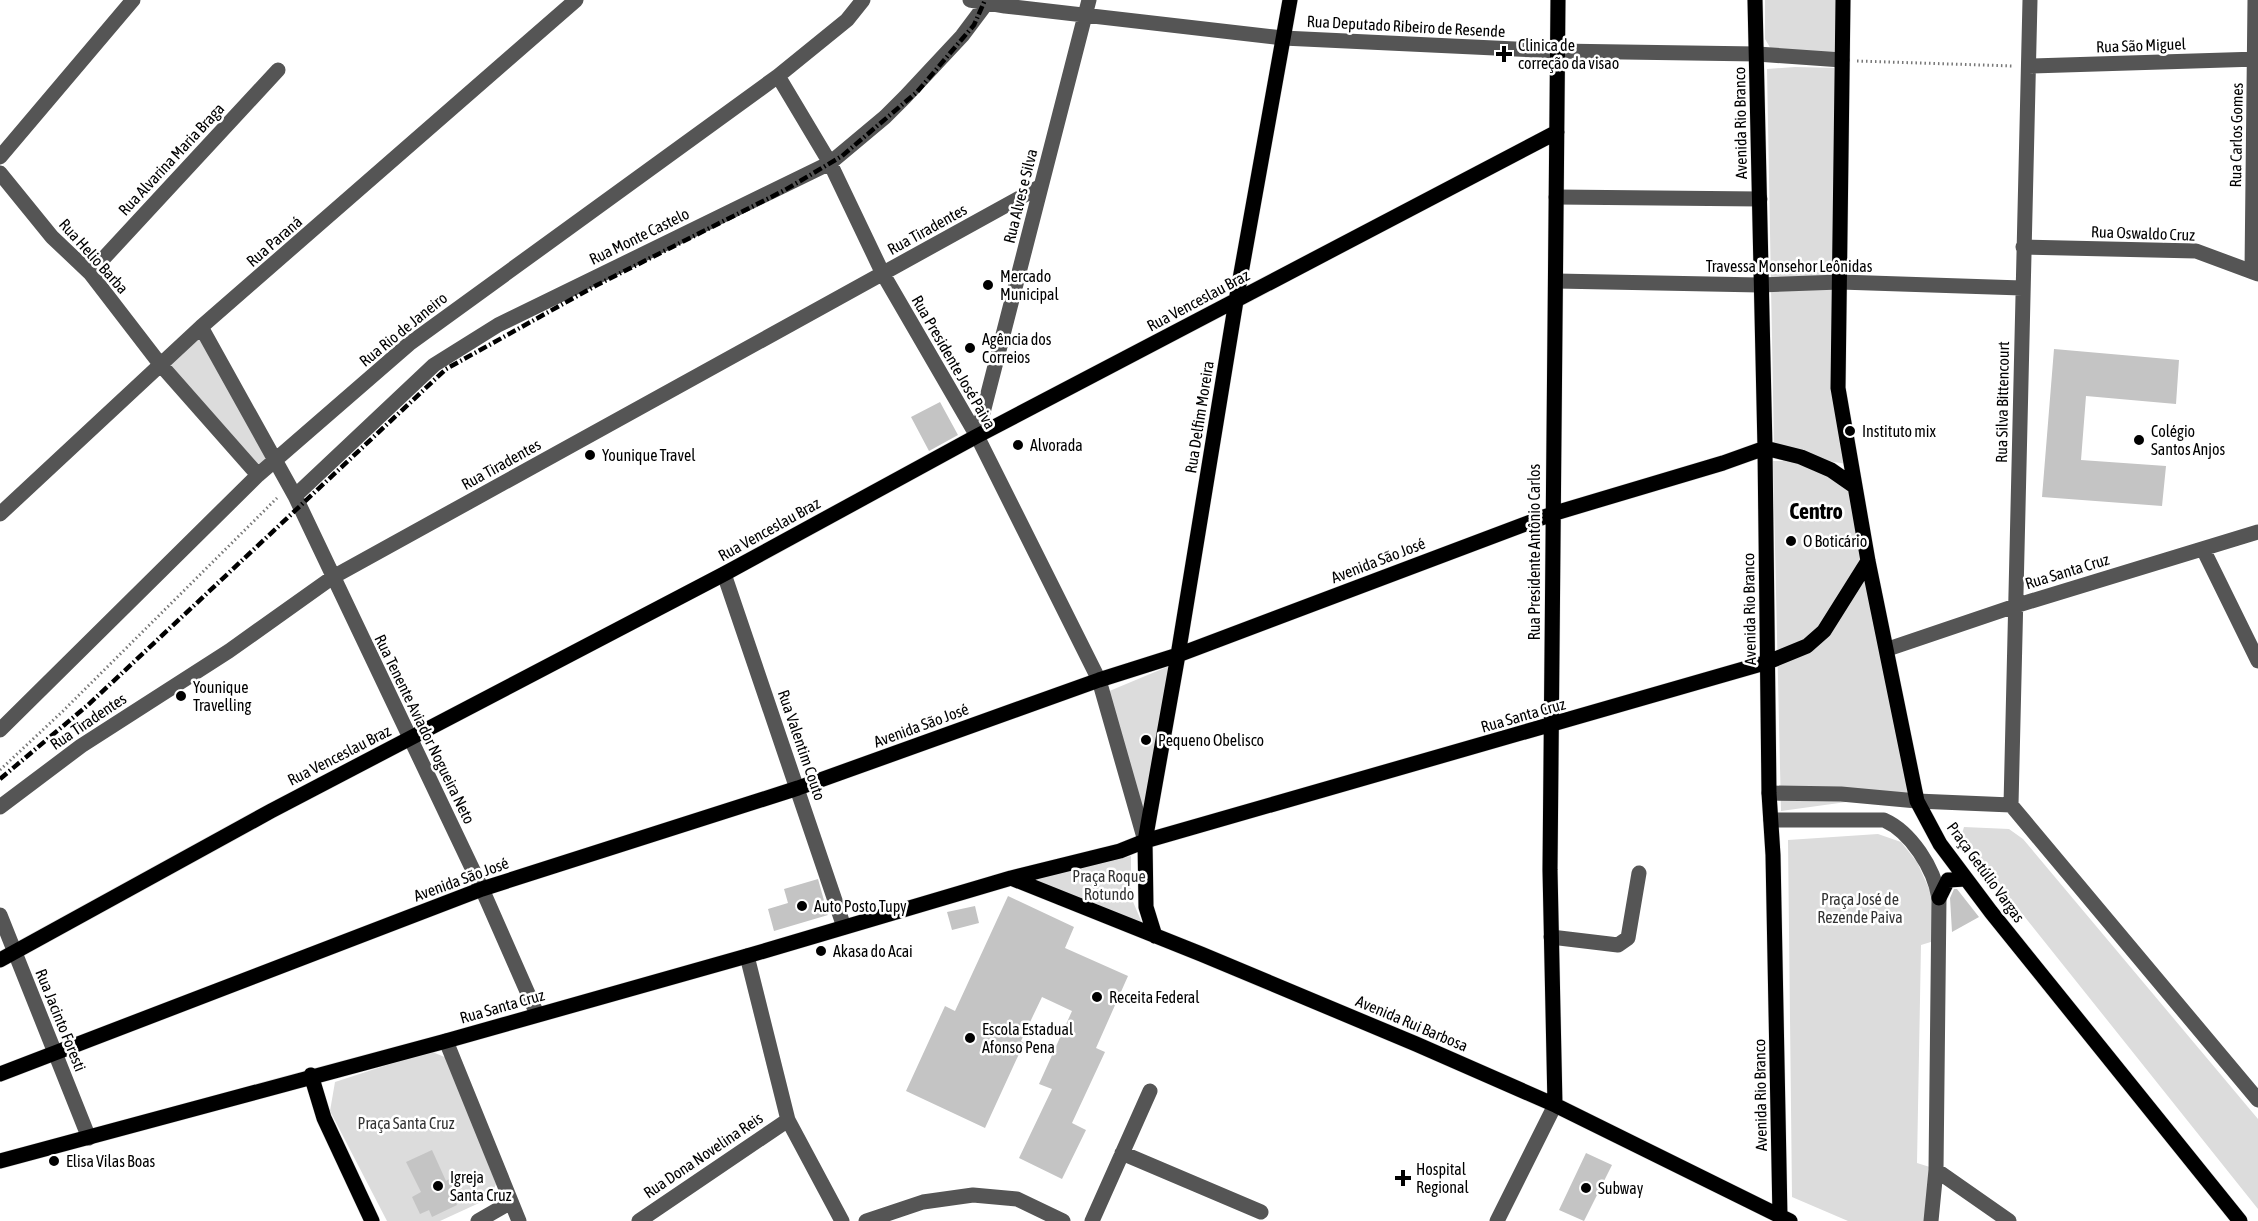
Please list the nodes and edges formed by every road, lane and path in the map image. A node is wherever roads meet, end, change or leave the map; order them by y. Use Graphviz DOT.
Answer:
graph roads {
  1 [pos="134,0"];
  2 [pos="576,0"];
  3 [pos="863,0"];
  4 [pos="970,0"];
  5 [pos="1290,0"];
  6 [pos="1558,0"];
  7 [pos="1755,0"];
  8 [pos="1843,0"];
  9 [pos="2030,0"];
  10 [pos="2255,0"];
  11 [pos="988,2"];
  12 [pos="1007,3"];
  13 [pos="1087,7"];
  14 [pos="1283,38"];
  15 [pos="1557,51"];
  16 [pos="1757,54"];
  17 [pos="2256,59"];
  18 [pos="1842,60"];
  19 [pos="2029,66"];
  20 [pos="278,70"];
  21 [pos="778,76"];
  22 [pos="1557,132"];
  23 [pos="2255,155"];
  24 [pos="0,158"];
  25 [pos="830,163"];
  26 [pos="0,173"];
  27 [pos="1041,186"];
  28 [pos="1556,197"];
  29 [pos="1760,199"];
  30 [pos="2023,247"];
  31 [pos="2255,272"];
  32 [pos="90,273"];
  33 [pos="883,274"];
  34 [pos="1556,281"];
  35 [pos="1840,282"];
  36 [pos="1760,285"];
  37 [pos="2022,288"];
  38 [pos="1236,301"];
  39 [pos="201,327"];
  40 [pos="160,364"];
  41 [pos="977,436"];
  42 [pos="1765,448"];
  43 [pos="276,461"];
  44 [pos="258,475"];
  45 [pos="1854,486"];
  46 [pos="292,491"];
  47 [pos="0,514"];
  48 [pos="1552,514"];
  49 [pos="2258,532"];
  50 [pos="2203,549"];
  51 [pos="1868,561"];
  52 [pos="724,574"];
  53 [pos="333,577"];
  54 [pos="2015,606"];
  55 [pos="1888,649"];
  56 [pos="1178,655"];
  57 [pos="1768,662"];
  58 [pos="2258,662"];
  59 [pos="1099,680"];
  60 [pos="1552,726"];
  61 [pos="0,730"];
  62 [pos="409,739"];
  63 [pos="0,770"];
  64 [pos="798,788"];
  65 [pos="1769,793"];
  66 [pos="1917,801"];
  67 [pos="2011,805"];
  68 [pos="0,807"];
  69 [pos="1770,820"];
  70 [pos="1145,841"];
  71 [pos="1639,873"];
  72 [pos="1011,878"];
  73 [pos="1966,879"];
  74 [pos="482,889"];
  75 [pos="1939,897"];
  76 [pos="0,915"];
  77 [pos="844,927"];
  78 [pos="1155,936"];
  79 [pos="1551,937"];
  80 [pos="747,956"];
  81 [pos="7,957"];
  82 [pos="537,1014"];
  83 [pos="446,1041"];
  84 [pos="56,1054"];
  85 [pos="0,1074"];
  86 [pos="311,1075"];
  87 [pos="1150,1091"];
  88 [pos="2258,1100"];
  89 [pos="1555,1105"];
  90 [pos="788,1119"];
  91 [pos="89,1138"];
  92 [pos="1122,1154"];
  93 [pos="0,1161"];
  94 [pos="1935,1170"];
  95 [pos="511,1202"];
  96 [pos="1261,1212"];
  97 [pos="1783,1220"];
  98 [pos="372,1221"];
  99 [pos="478,1221"];
  100 [pos="519,1221"];
  101 [pos="639,1221"];
  102 [pos="842,1221"];
  103 [pos="866,1221"];
  104 [pos="1064,1221"];
  105 [pos="1092,1221"];
  106 [pos="1497,1221"];
  107 [pos="1932,1221"];
  108 [pos="2009,1221"];
  109 [pos="2240,1221"];
  1 -- 24 [label="street"];
  2 -- 39 [label="street, Rua Paraná"];
  3 -- 21 [label="street, Rua Rio de Janeiro"];
  4 -- 11 [label="street, Rua Deputado Ribeiro de Resende"];
  5 -- 14 [label="main road, Rua Delfim Moreira"];
  6 -- 15 [label="main road, Rua Presidente Antônio Carlos"];
  7 -- 16 [label="main road, Avenida Rio Branco"];
  8 -- 18 [label="main road"];
  9 -- 19 [label="street, Rua Silva Bittencourt"];
  10 -- 17 [label="street, Rua Carlos Gomes"];
  11 -- 12 [label="street, Rua Deputado Ribeiro de Resende"];
  11 -- 25 [label="street, Rua Monte Castelo"];
  12 -- 13 [label="street, Rua Deputado Ribeiro de Resende"];
  13 -- 14 [label="street, Rua Deputado Ribeiro de Resende"];
  13 -- 27 [label="street, Rua Alves e Silva"];
  14 -- 15 [label="street, Rua Deputado Ribeiro de Resende"];
  14 -- 38 [label="main road, Rua Delfim Moreira"];
  15 -- 16 [label="street, Rua Deputado Ribeiro de Resende"];
  15 -- 22 [label="main road, Rua Presidente Antônio Carlos"];
  16 -- 18 [label="street, Rua Deputado Ribeiro de Resende"];
  16 -- 29 [label="main road, Avenida Rio Branco"];
  17 -- 19 [label="street, Rua São Miguel"];
  17 -- 23 [label="street, Rua Carlos Gomes"];
  18 -- 19 [label="path"];
  18 -- 35 [label="main road"];
  19 -- 30 [label="street, Rua Silva Bittencourt"];
  20 -- 32 [label="street, Rua Alvarina Maria Braga"];
  21 -- 25 [label="street, Rua Presidente José Paiva"];
  21 -- 43 [label="street, Rua Rio de Janeiro"];
  22 -- 28 [label="main road, Rua Presidente Antônio Carlos"];
  22 -- 38 [label="main road, Rua Venceslau Braz"];
  23 -- 31 [label="street, Rua Carlos Gomes"];
  25 -- 33 [label="street, Rua Presidente José Paiva"];
  25 -- 46 [label="street, Rua Monte Castelo"];
  26 -- 32 [label="street, Rua Helio Barba"];
  27 -- 33 [label="street, Rua Tiradentes"];
  27 -- 41 [label="street, Rua Alves e Silva"];
  28 -- 29 [label="street"];
  28 -- 34 [label="main road, Rua Presidente Antônio Carlos"];
  29 -- 36 [label="main road, Avenida Rio Branco"];
  30 -- 31 [label="street, Rua Oswaldo Cruz"];
  30 -- 37 [label="street, Rua Silva Bittencourt"];
  32 -- 40 [label="street, Rua Helio Barba"];
  33 -- 41 [label="street, Rua Presidente José Paiva"];
  33 -- 53 [label="street, Rua Tiradentes"];
  34 -- 36 [label="street, Travessa Monsehor Leônidas"];
  34 -- 48 [label="main road, Rua Presidente Antônio Carlos"];
  35 -- 36 [label="street, Travessa Monsehor Leônidas"];
  35 -- 37 [label="street, Travessa Monsehor Leônidas"];
  35 -- 45 [label="main road"];
  36 -- 42 [label="main road, Avenida Rio Branco"];
  37 -- 54 [label="street, Rua Silva Bittencourt"];
  38 -- 41 [label="main road, Rua Venceslau Braz"];
  38 -- 56 [label="main road, Rua Delfim Moreira"];
  39 -- 40 [label="street, Rua Paraná"];
  39 -- 43 [label="street, Rua Tenente Aviador Nogueira Neto"];
  40 -- 44 [label="street, Rua Helio Barba"];
  40 -- 47 [label="street, Rua Paraná"];
  41 -- 52 [label="main road, Rua Venceslau Braz"];
  41 -- 59 [label="street, Rua Presidente José Paiva"];
  42 -- 45 [label="main road"];
  42 -- 48 [label="main road, Avenida São José"];
  42 -- 57 [label="main road, Avenida Rio Branco"];
  43 -- 44 [label="street, Rua Rio de Janeiro"];
  43 -- 46 [label="street, Rua Tenente Aviador Nogueira Neto"];
  44 -- 61 [label="street, Rua Rio de Janeiro"];
  45 -- 51 [label="main road"];
  46 -- 53 [label="street, Rua Tenente Aviador Nogueira Neto"];
  46 -- 63 [label="path"];
  48 -- 56 [label="main road, Avenida São José"];
  48 -- 60 [label="main road, Rua Presidente Antônio Carlos"];
  49 -- 50 [label="street, Rua Santa Cruz"];
  50 -- 54 [label="street, Rua Santa Cruz"];
  50 -- 58 [label="street"];
  51 -- 55 [label="main road"];
  51 -- 57 [label="main road, Rua Santa Cruz"];
  52 -- 62 [label="main road, Rua Venceslau Braz"];
  52 -- 64 [label="street, Rua Valentim Couto"];
  53 -- 62 [label="street, Rua Tenente Aviador Nogueira Neto"];
  53 -- 68 [label="street, Rua Tiradentes"];
  54 -- 55 [label="street, Rua Santa Cruz"];
  54 -- 67 [label="street, Rua Silva Bittencourt"];
  55 -- 66 [label="main road"];
  56 -- 59 [label="main road, Avenida São José"];
  56 -- 70 [label="main road, Rua Delfim Moreira"];
  57 -- 60 [label="main road, Rua Santa Cruz"];
  57 -- 65 [label="main road, Avenida Rio Branco"];
  59 -- 64 [label="main road, Avenida São José"];
  59 -- 70 [label="street, Rua Presidente José Paiva"];
  60 -- 70 [label="main road, Rua Santa Cruz"];
  60 -- 79 [label="main road, Rua Presidente Antônio Carlos"];
  62 -- 74 [label="street, Rua Tenente Aviador Nogueira Neto"];
  62 -- 81 [label="main road, Rua Venceslau Braz"];
  64 -- 74 [label="main road, Avenida São José"];
  64 -- 77 [label="street, Rua Valentim Couto"];
  65 -- 66 [label="street"];
  65 -- 69 [label="main road, Avenida Rio Branco"];
  66 -- 67 [label="street, Praça Getúlio Vargas"];
  66 -- 73 [label="main road, Praça Getúlio Vargas"];
  67 -- 88 [label="street"];
  69 -- 75 [label="street"];
  69 -- 97 [label="main road, Avenida Rio Branco"];
  70 -- 72 [label="main road"];
  70 -- 78 [label="main road"];
  71 -- 79 [label="street"];
  72 -- 77 [label="main road, Rua Santa Cruz"];
  72 -- 78 [label="main road, Avenida Rui Barbosa"];
  73 -- 75 [label="main road"];
  73 -- 109 [label="main road, Praça Getúlio Vargas"];
  74 -- 82 [label="street, Rua Tenente Aviador Nogueira Neto"];
  74 -- 84 [label="main road, Avenida São José"];
  75 -- 94 [label="street"];
  76 -- 81 [label="street, Rua Jacinto Foresti"];
  77 -- 80 [label="main road, Rua Santa Cruz"];
  78 -- 89 [label="main road, Avenida Rui Barbosa"];
  79 -- 89 [label="main road, Rua Presidente Antônio Carlos"];
  80 -- 82 [label="main road, Rua Santa Cruz"];
  80 -- 90 [label="street"];
  81 -- 84 [label="street, Rua Jacinto Foresti"];
  82 -- 83 [label="main road, Rua Santa Cruz"];
  83 -- 86 [label="main road, Rua Santa Cruz"];
  83 -- 95 [label="street"];
  84 -- 85 [label="main road, Avenida São José"];
  84 -- 91 [label="street, Rua Jacinto Foresti"];
  86 -- 91 [label="main road, Rua Santa Cruz"];
  86 -- 98 [label="main road"];
  87 -- 92 [label="street"];
  89 -- 97 [label="main road, Avenida Rui Barbosa"];
  89 -- 106 [label="street"];
  90 -- 101 [label="street, Rua Dona Novelina Reis"];
  90 -- 102 [label="street"];
  91 -- 93 [label="main road, Rua Santa Cruz"];
  92 -- 96 [label="street"];
  92 -- 105 [label="street"];
  94 -- 107 [label="street"];
  94 -- 108 [label="street"];
  95 -- 99 [label="street"];
  95 -- 100 [label="street"];
  103 -- 104 [label="street"];
}
